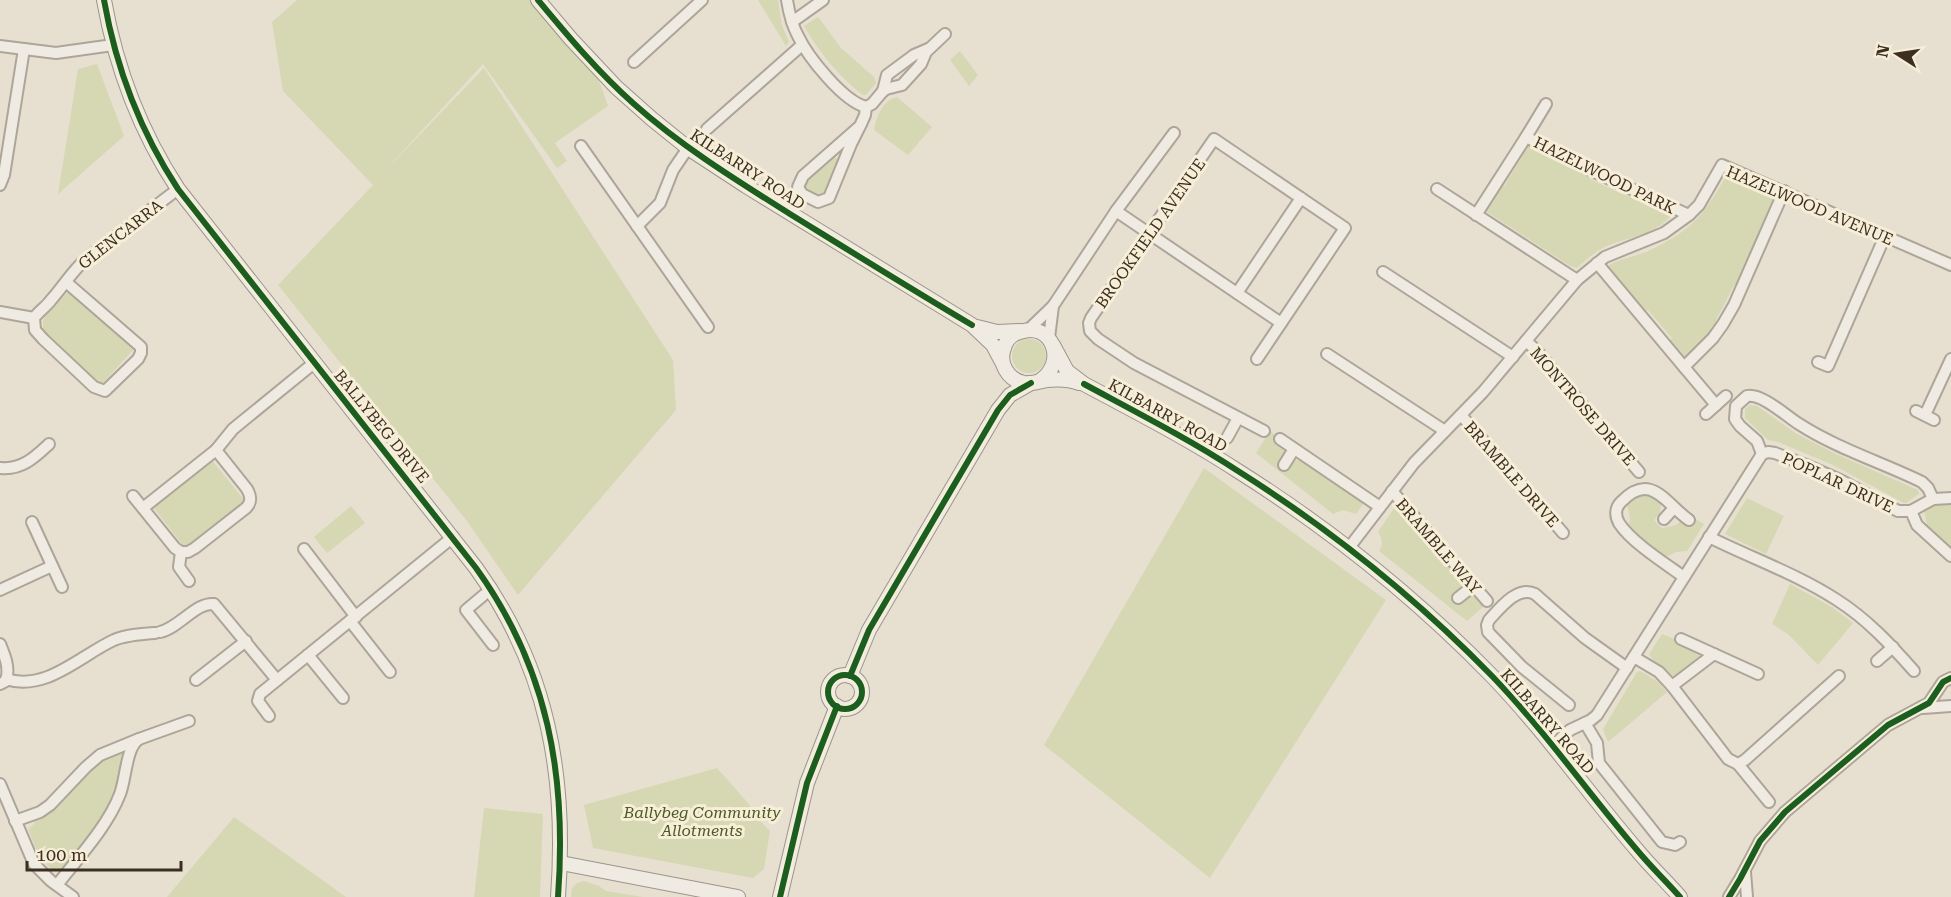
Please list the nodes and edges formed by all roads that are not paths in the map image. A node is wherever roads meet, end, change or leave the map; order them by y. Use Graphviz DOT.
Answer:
graph roads {
  1 [pos="104,0"];
  2 [pos="538,0"];
  3 [pos="702,0"];
  4 [pos="788,0"];
  5 [pos="823,0"];
  6 [pos="792,22"];
  7 [pos="945,34"];
  8 [pos="113,45"];
  9 [pos="802,45"];
  10 [pos="0,46"];
  11 [pos="928,49"];
  12 [pos="24,50"];
  13 [pos="634,62"];
  14 [pos="882,92"];
  15 [pos="1546,104"];
  16 [pos="866,107"];
  17 [pos="862,122"];
  18 [pos="707,129"];
  19 [pos="1174,133"];
  20 [pos="1526,137"];
  21 [pos="4,146"];
  22 [pos="581,146"];
  23 [pos="688,148"];
  24 [pos="0,184"];
  25 [pos="178,189"];
  26 [pos="1437,189"];
  27 [pos="1785,191"];
  28 [pos="1301,198"];
  29 [pos="1116,211"];
  30 [pos="1476,215"];
  31 [pos="1689,215"];
  32 [pos="637,226"];
  33 [pos="1148,234"];
  34 [pos="1885,236"];
  35 [pos="1597,263"];
  36 [pos="1951,265"];
  37 [pos="1383,272"];
  38 [pos="1577,280"];
  39 [pos="66,282"];
  40 [pos="1237,293"];
  41 [pos="1053,306"];
  42 [pos="0,312"];
  43 [pos="34,318"];
  44 [pos="1281,323"];
  45 [pos="972,325"];
  46 [pos="708,327"];
  47 [pos="1024,330"];
  48 [pos="1526,341"];
  49 [pos="1051,342"];
  50 [pos="1327,354"];
  51 [pos="1513,357"];
  52 [pos="1951,358"];
  53 [pos="1257,359"];
  54 [pos="314,363"];
  55 [pos="1004,366"];
  56 [pos="1684,366"];
  57 [pos="1828,366"];
  58 [pos="1034,382"];
  59 [pos="1084,384"];
  60 [pos="1726,396"];
  61 [pos="1716,405"];
  62 [pos="998,410"];
  63 [pos="1706,414"];
  64 [pos="1461,415"];
  65 [pos="1925,415"];
  66 [pos="1238,418"];
  67 [pos="1264,431"];
  68 [pos="1445,431"];
  69 [pos="1227,438"];
  70 [pos="1280,439"];
  71 [pos="49,444"];
  72 [pos="1294,449"];
  73 [pos="216,450"];
  74 [pos="1762,454"];
  75 [pos="1284,465"];
  76 [pos="0,467"];
  77 [pos="1639,472"];
  78 [pos="1392,491"];
  79 [pos="134,496"];
  80 [pos="1951,498"];
  81 [pos="1932,499"];
  82 [pos="1380,507"];
  83 [pos="143,508"];
  84 [pos="1674,508"];
  85 [pos="1911,511"];
  86 [pos="1664,519"];
  87 [pos="1689,520"];
  88 [pos="32,522"];
  89 [pos="1563,533"];
  90 [pos="453,537"];
  91 [pos="1709,537"];
  92 [pos="304,549"];
  93 [pos="1348,549"];
  94 [pos="181,552"];
  95 [pos="1951,556"];
  96 [pos="52,566"];
  97 [pos="1684,577"];
  98 [pos="189,581"];
  99 [pos="1473,586"];
  100 [pos="62,587"];
  101 [pos="491,589"];
  102 [pos="0,590"];
  103 [pos="1458,598"];
  104 [pos="1487,601"];
  105 [pos="353,619"];
  106 [pos="1681,639"];
  107 [pos="246,641"];
  108 [pos="0,644"];
  109 [pos="493,645"];
  110 [pos="1893,647"];
  111 [pos="1714,654"];
  112 [pos="308,655"];
  113 [pos="1634,657"];
  114 [pos="1877,662"];
  115 [pos="1627,668"];
  116 [pos="1914,671"];
  117 [pos="390,672"];
  118 [pos="1758,674"];
  119 [pos="850,676"];
  120 [pos="1839,676"];
  121 [pos="1951,678"];
  122 [pos="196,680"];
  123 [pos="278,680"];
  124 [pos="3,682"];
  125 [pos="1672,686"];
  126 [pos="1940,687"];
  127 [pos="343,698"];
  128 [pos="1569,705"];
  129 [pos="837,706"];
  130 [pos="1950,706"];
  131 [pos="1917,710"];
  132 [pos="269,716"];
  133 [pos="189,721"];
  134 [pos="1586,723"];
  135 [pos="140,739"];
  136 [pos="1554,745"];
  137 [pos="1738,764"];
  138 [pos="0,784"];
  139 [pos="1769,802"];
  140 [pos="15,821"];
  141 [pos="1680,842"];
  142 [pos="561,863"];
  143 [pos="1746,866"];
  144 [pos="57,885"];
  145 [pos="1680,896"];
  146 [pos="73,897"];
  147 [pos="558,897"];
  148 [pos="738,897"];
  149 [pos="780,897"];
  150 [pos="1729,897"];
  151 [pos="1747,897"];
  1 -- 8 [label="street, BALLYBEG DRIVE"];
  2 -- 23 [label="street, KILBARRY ROAD"];
  3 -- 13 [label="street"];
  4 -- 6 [label="street"];
  5 -- 6 [label="street"];
  6 -- 9 [label="street"];
  7 -- 11 [label="street"];
  8 -- 12 [label="street"];
  8 -- 25 [label="street, BALLYBEG DRIVE"];
  9 -- 16 [label="street"];
  9 -- 18 [label="street"];
  10 -- 12 [label="street"];
  11 -- 14 [label="street"];
  11 -- 14 [label="street"];
  12 -- 21 [label="street"];
  14 -- 16 [label="street"];
  15 -- 20 [label="street, HAZELWOOD PARK"];
  16 -- 17 [label="street"];
  17 -- 17 [label="street"];
  19 -- 29 [label="street"];
  20 -- 30 [label="street, HAZELWOOD PARK"];
  20 -- 31 [label="street, HAZELWOOD PARK"];
  21 -- 24 [label="street"];
  22 -- 32 [label="street"];
  23 -- 32 [label="street"];
  23 -- 45 [label="street, KILBARRY ROAD"];
  25 -- 39 [label="street, GLENCARRA"];
  25 -- 54 [label="street, BALLYBEG DRIVE"];
  26 -- 30 [label="street"];
  27 -- 31 [label="street, HAZELWOOD AVENUE"];
  27 -- 34 [label="street, HAZELWOOD AVENUE"];
  27 -- 56 [label="street"];
  28 -- 33 [label="street, BROOKFIELD AVENUE"];
  28 -- 40 [label="street"];
  28 -- 44 [label="street"];
  29 -- 33 [label="street"];
  29 -- 41 [label="street"];
  30 -- 38 [label="street"];
  31 -- 35 [label="street, HAZELWOOD PARK"];
  32 -- 46 [label="street"];
  33 -- 40 [label="street"];
  33 -- 66 [label="street, BROOKFIELD AVENUE"];
  34 -- 36 [label="street, HAZELWOOD AVENUE"];
  34 -- 57 [label="street"];
  35 -- 38 [label="street, HAZELWOOD PARK"];
  35 -- 56 [label="street"];
  37 -- 51 [label="street"];
  38 -- 48 [label="street, HAZELWOOD PARK"];
  39 -- 43 [label="street, GLENCARRA"];
  39 -- 43 [label="street, GLENCARRA"];
  40 -- 44 [label="street"];
  41 -- 47 [label="street"];
  41 -- 49 [label="street"];
  42 -- 43 [label="street"];
  44 -- 53 [label="street"];
  45 -- 47 [label="street, KILBARRY ROAD"];
  45 -- 55 [label="street, KILBARRY ROAD"];
  47 -- 49 [label="street"];
  47 -- 55 [label="street"];
  48 -- 51 [label="street, HAZELWOOD PARK"];
  48 -- 77 [label="street, MONTROSE DRIVE"];
  49 -- 58 [label="street"];
  49 -- 59 [label="street, KILBARRY ROAD"];
  50 -- 68 [label="street"];
  51 -- 64 [label="street, HAZELWOOD PARK"];
  52 -- 65 [label="street"];
  54 -- 73 [label="street"];
  54 -- 90 [label="street, BALLYBEG DRIVE"];
  55 -- 58 [label="street"];
  55 -- 62 [label="street"];
  56 -- 61 [label="street"];
  58 -- 59 [label="street, KILBARRY ROAD"];
  58 -- 62 [label="street"];
  59 -- 93 [label="street, KILBARRY ROAD"];
  60 -- 61 [label="street"];
  61 -- 63 [label="street"];
  62 -- 119 [label="street"];
  64 -- 68 [label="street, HAZELWOOD PARK"];
  64 -- 89 [label="street, BRAMBLE DRIVE"];
  66 -- 67 [label="street"];
  66 -- 69 [label="street"];
  68 -- 78 [label="street, HAZELWOOD PARK"];
  70 -- 72 [label="street"];
  71 -- 76 [label="street"];
  72 -- 75 [label="street"];
  72 -- 82 [label="street"];
  73 -- 83 [label="street"];
  73 -- 94 [label="street"];
  74 -- 81 [label="street, POPLAR DRIVE"];
  74 -- 85 [label="street, POPLAR DRIVE"];
  74 -- 91 [label="street"];
  78 -- 82 [label="street, HAZELWOOD PARK"];
  78 -- 99 [label="street, BRAMBLE WAY"];
  79 -- 83 [label="street"];
  80 -- 81 [label="street"];
  81 -- 85 [label="street"];
  82 -- 93 [label="street, HAZELWOOD PARK"];
  83 -- 94 [label="street"];
  84 -- 86 [label="street"];
  84 -- 87 [label="street"];
  84 -- 97 [label="street"];
  85 -- 95 [label="street, POPLAR DRIVE"];
  88 -- 96 [label="street"];
  90 -- 101 [label="street, BALLYBEG DRIVE"];
  90 -- 105 [label="street"];
  91 -- 97 [label="street"];
  91 -- 110 [label="street"];
  92 -- 105 [label="street"];
  93 -- 136 [label="street, KILBARRY ROAD"];
  94 -- 98 [label="street"];
  96 -- 100 [label="street"];
  96 -- 102 [label="street"];
  97 -- 113 [label="street"];
  99 -- 103 [label="street"];
  99 -- 104 [label="street, BRAMBLE WAY"];
  101 -- 109 [label="street"];
  101 -- 142 [label="street, BALLYBEG DRIVE"];
  105 -- 112 [label="street"];
  105 -- 117 [label="street"];
  106 -- 111 [label="street"];
  107 -- 122 [label="street"];
  107 -- 123 [label="street"];
  107 -- 124 [label="street"];
  108 -- 124 [label="street"];
  110 -- 114 [label="street"];
  110 -- 116 [label="street"];
  111 -- 118 [label="street"];
  111 -- 125 [label="street"];
  112 -- 123 [label="street"];
  112 -- 127 [label="street"];
  113 -- 115 [label="street"];
  113 -- 125 [label="street"];
  115 -- 128 [label="street"];
  115 -- 134 [label="street"];
  119 -- 129 [label="street"];
  119 -- 129 [label="street"];
  120 -- 137 [label="street"];
  121 -- 126 [label="street"];
  123 -- 132 [label="street"];
  125 -- 137 [label="street"];
  126 -- 130 [label="street"];
  126 -- 131 [label="street"];
  129 -- 149 [label="street"];
  130 -- 131 [label="street"];
  131 -- 143 [label="street"];
  133 -- 135 [label="street"];
  134 -- 136 [label="street"];
  134 -- 141 [label="street"];
  135 -- 140 [label="street"];
  135 -- 144 [label="street"];
  136 -- 145 [label="street, KILBARRY ROAD"];
  137 -- 139 [label="street"];
  138 -- 140 [label="street"];
  140 -- 144 [label="street"];
  142 -- 147 [label="street, BALLYBEG DRIVE"];
  142 -- 148 [label="street"];
  143 -- 150 [label="street"];
  143 -- 151 [label="street"];
  144 -- 146 [label="street"];
}
